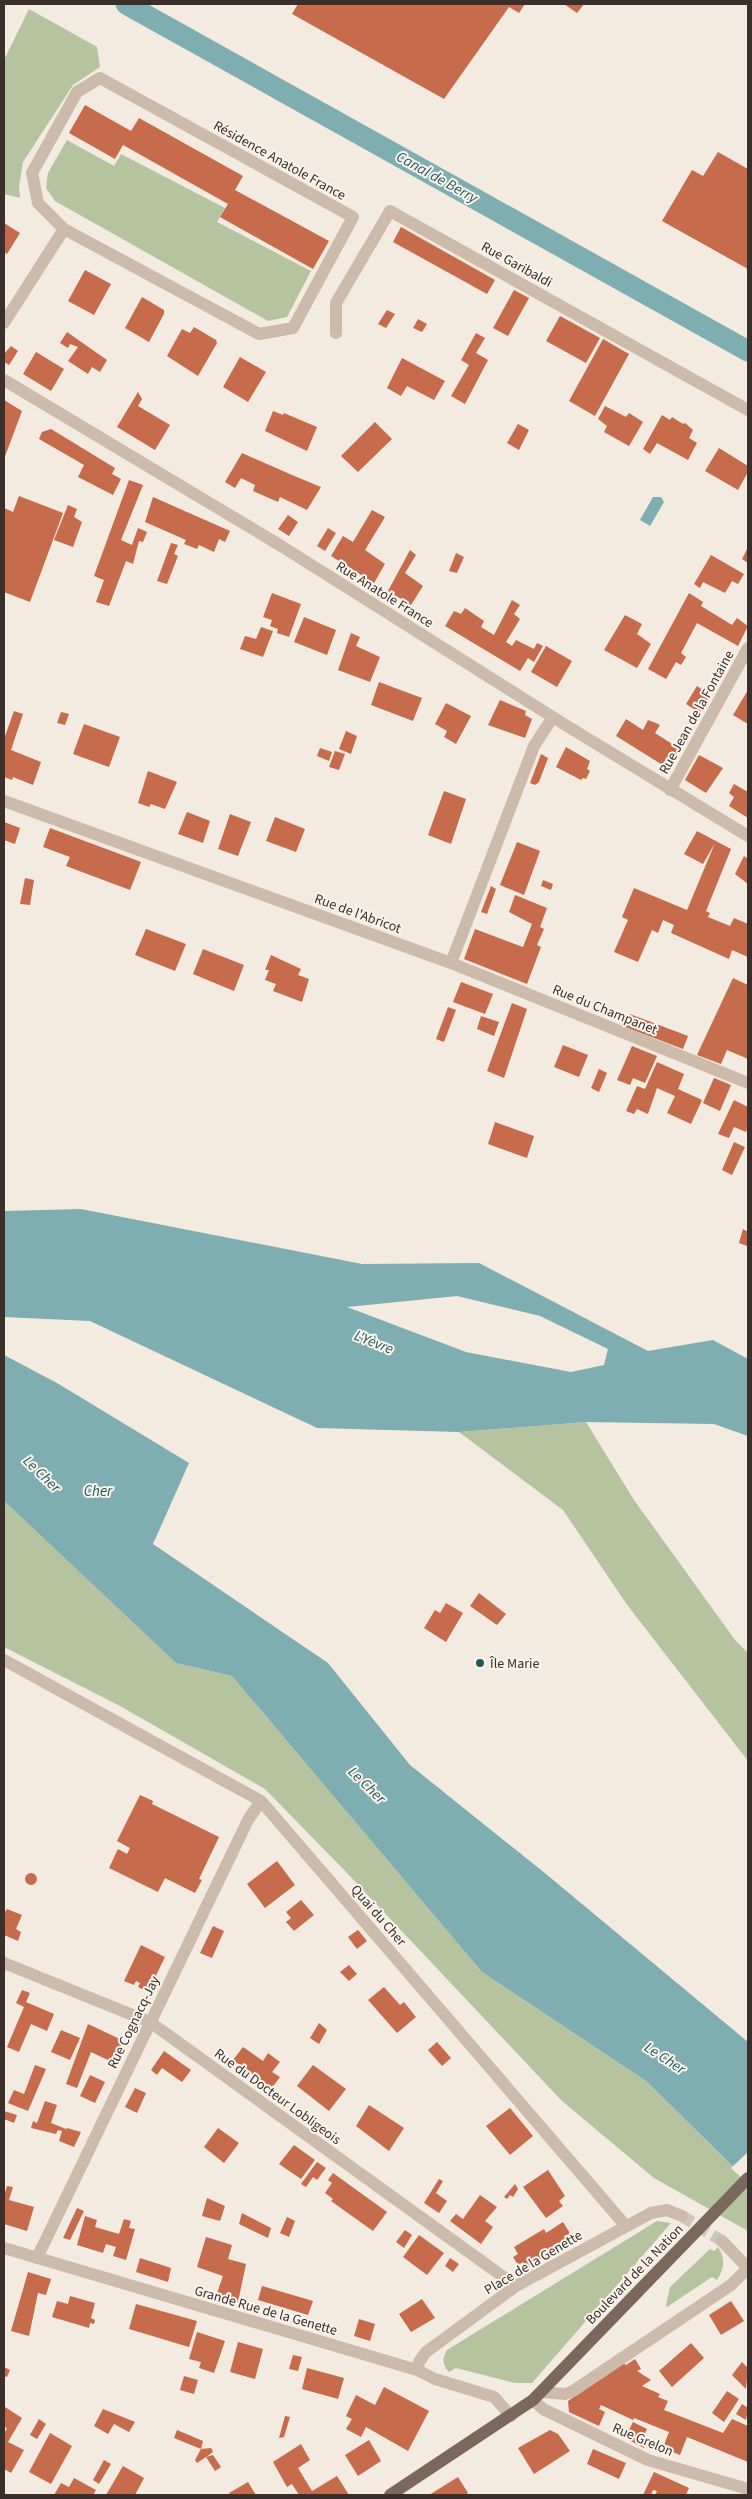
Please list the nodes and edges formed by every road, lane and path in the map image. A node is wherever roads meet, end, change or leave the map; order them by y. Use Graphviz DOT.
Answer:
graph roads {
  1 [pos="64,229"];
  2 [pos="4,323"];
  3 [pos="336,333"];
  4 [pos="4,380"];
  5 [pos="748,410"];
  6 [pos="748,648"];
  7 [pos="553,717"];
  8 [pos="670,790"];
  9 [pos="4,801"];
  10 [pos="748,836"];
  11 [pos="451,963"];
  12 [pos="748,1083"];
  13 [pos="4,1660"];
  14 [pos="261,1801"];
  15 [pos="4,1963"];
  16 [pos="150,2022"];
  17 [pos="748,2178"];
  18 [pos="682,2216"];
  19 [pos="625,2224"];
  20 [pos="722,2241"];
  21 [pos="4,2248"];
  22 [pos="37,2258"];
  23 [pos="748,2268"];
  24 [pos="516,2286"];
  25 [pos="417,2370"];
  26 [pos="538,2396"];
  27 [pos="512,2416"];
  28 [pos="748,2488"];
  29 [pos="390,2495"];
  1 -- 1 [label="street, Résidence Anatole France"];
  1 -- 2 [label="street"];
  3 -- 5 [label="street, Rue Garibaldi"];
  4 -- 7 [label="street, Rue Anatole France"];
  6 -- 8 [label="street, Rue Jean de la Fontaine"];
  7 -- 8 [label="street, Rue Anatole France"];
  7 -- 11 [label="street"];
  8 -- 10 [label="street, Rue Anatole France"];
  9 -- 11 [label="street, Rue de l'Abricot"];
  11 -- 12 [label="street, Rue du Champanet"];
  13 -- 14 [label="street, Quai du Cher"];
  14 -- 16 [label="street, Rue Cognacq-Jay"];
  14 -- 19 [label="street, Quai du Cher"];
  15 -- 16 [label="street, Rue du Docteur Lobligeois"];
  16 -- 22 [label="street, Rue Cognacq-Jay"];
  16 -- 24 [label="street, Rue du Docteur Lobligeois"];
  17 -- 26 [label="main road, Boulevard de la Nation"];
  18 -- 19 [label="street"];
  19 -- 24 [label="street, Place de la Genette"];
  20 -- 23 [label="street"];
  21 -- 22 [label="street, Grande Rue de la Genette"];
  22 -- 25 [label="street, Grande Rue de la Genette"];
  23 -- 26 [label="street"];
  24 -- 25 [label="street, Place de la Genette"];
  25 -- 27 [label="street, Grande Rue de la Genette"];
  26 -- 27 [label="main road, Boulevard de la Nation"];
  26 -- 28 [label="street, Rue Grelon"];
  27 -- 29 [label="main road, Boulevard de la Nation"];
}
